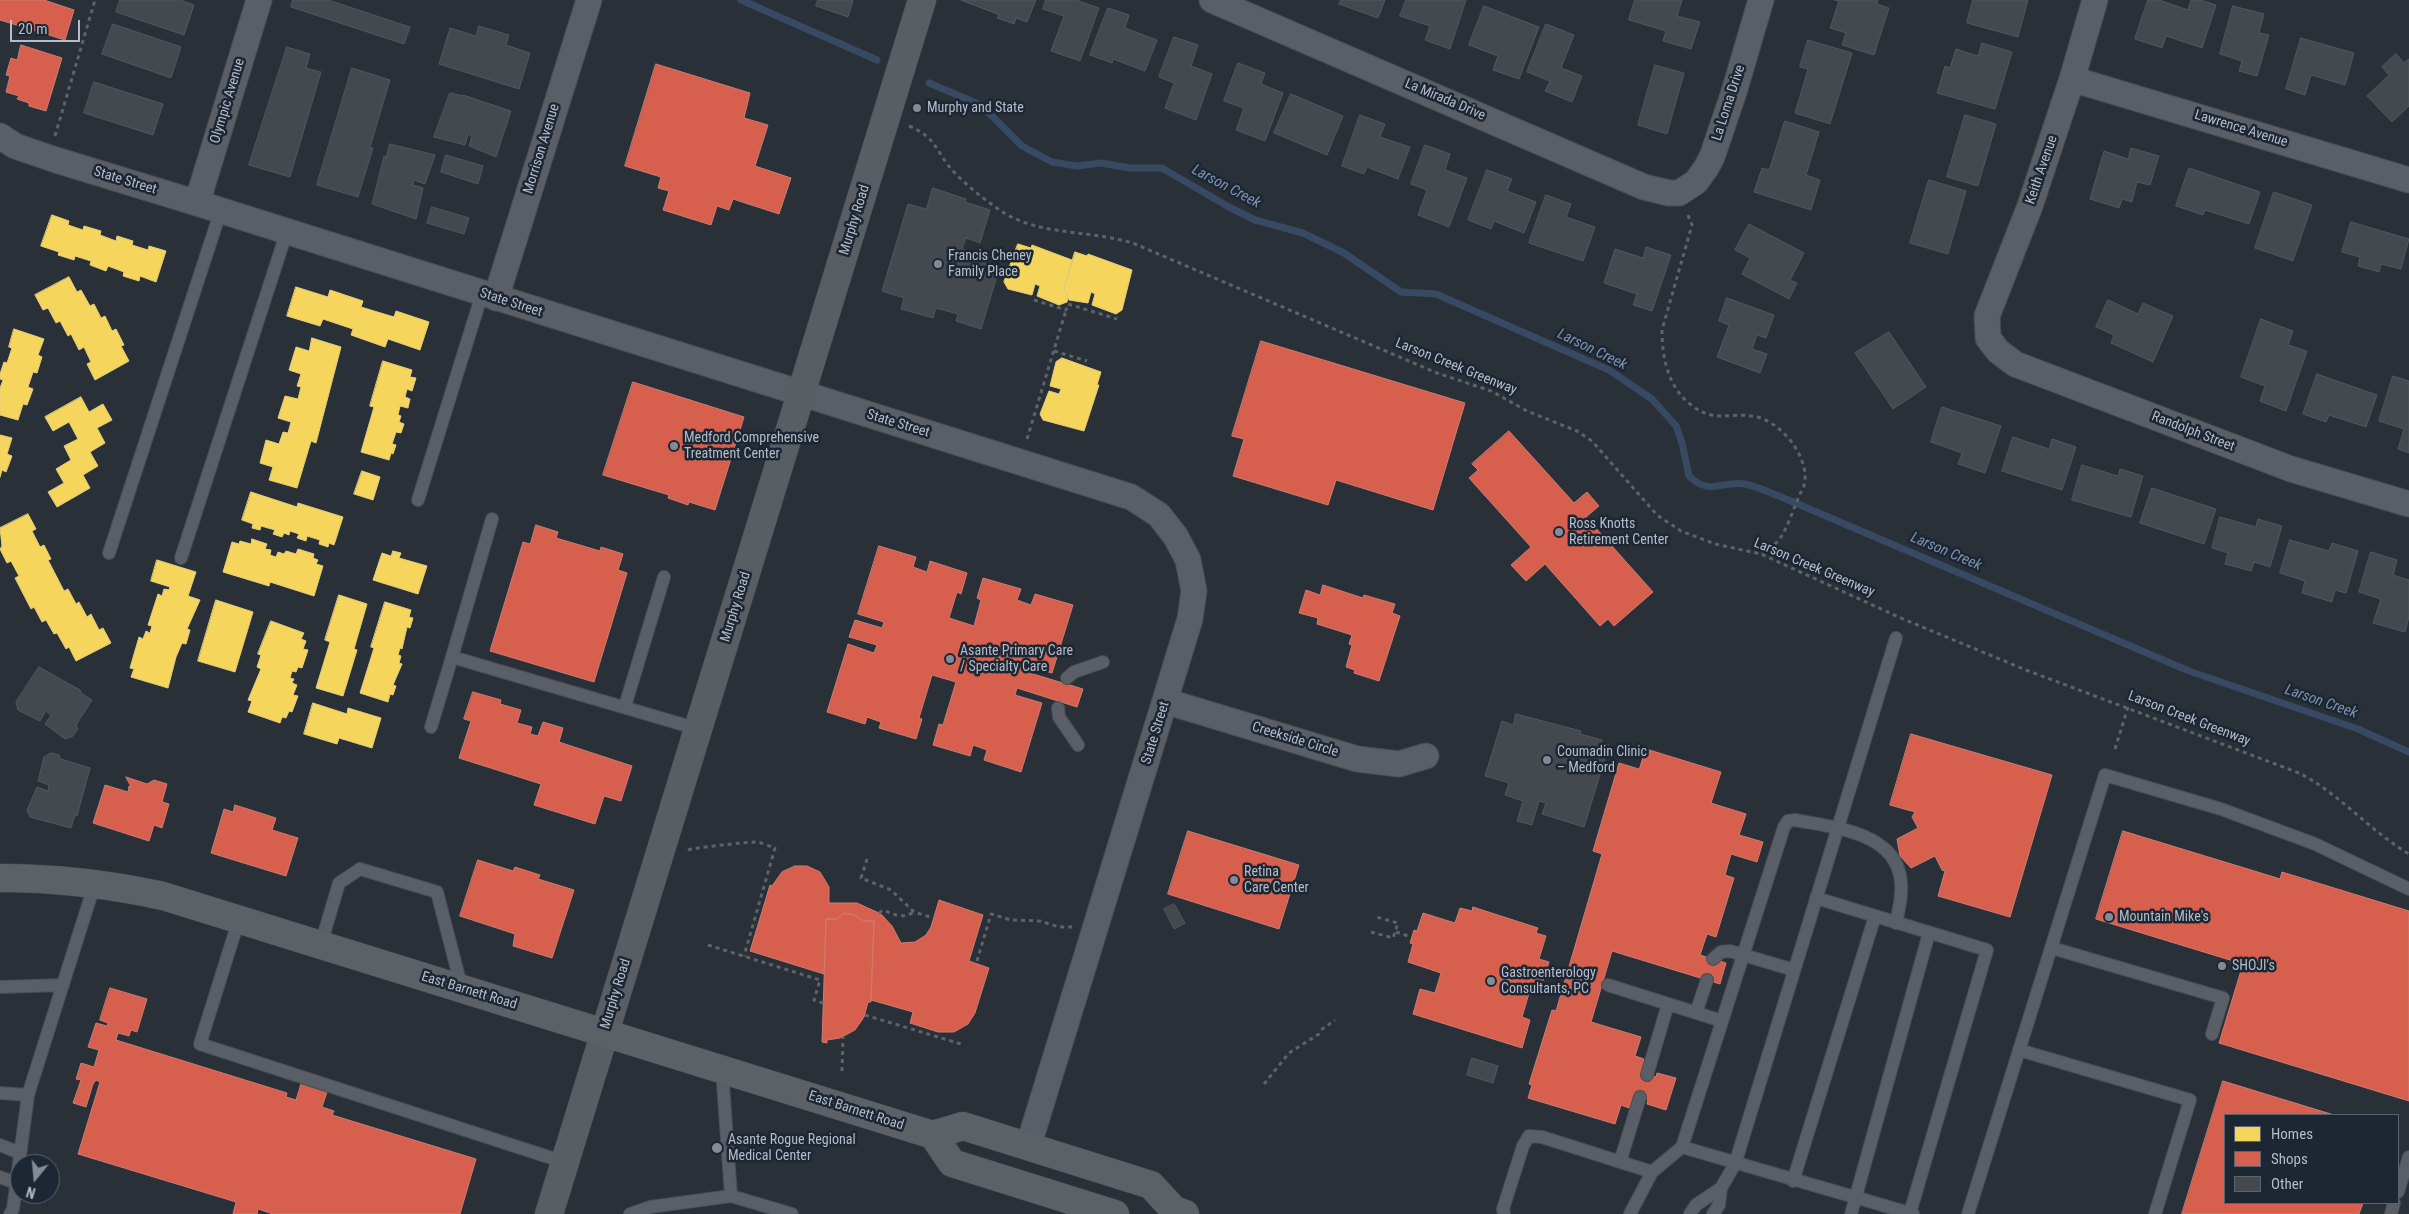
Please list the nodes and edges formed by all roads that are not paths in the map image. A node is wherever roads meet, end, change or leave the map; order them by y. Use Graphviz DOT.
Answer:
graph roads {
  1 [pos="259,0"];
  2 [pos="589,0"];
  3 [pos="922,0"];
  4 [pos="1212,0"];
  5 [pos="1761,0"];
  6 [pos="2096,0"];
  7 [pos="2072,79"];
  8 [pos="0,136"];
  9 [pos="2409,180"];
  10 [pos="1679,193"];
  11 [pos="196,202"];
  12 [pos="221,210"];
  13 [pos="287,232"];
  14 [pos="489,296"];
  15 [pos="1988,338"];
  16 [pos="802,394"];
  17 [pos="418,500"];
  18 [pos="2409,504"];
  19 [pos="492,519"];
  20 [pos="110,553"];
  21 [pos="181,558"];
  22 [pos="664,577"];
  23 [pos="1896,638"];
  24 [pos="452,657"];
  25 [pos="1103,662"];
  26 [pos="1067,678"];
  27 [pos="1165,701"];
  28 [pos="626,706"];
  29 [pos="1058,708"];
  30 [pos="431,727"];
  31 [pos="698,729"];
  32 [pos="1078,745"];
  33 [pos="1426,756"];
  34 [pos="1838,828"];
  35 [pos="0,878"];
  36 [pos="95,882"];
  37 [pos="2409,889"];
  38 [pos="1816,898"];
  39 [pos="1875,916"];
  40 [pos="239,919"];
  41 [pos="1896,923"];
  42 [pos="1929,932"];
  43 [pos="321,944"];
  44 [pos="2052,948"];
  45 [pos="1743,954"];
  46 [pos="1713,959"];
  47 [pos="1794,970"];
  48 [pos="1707,980"];
  49 [pos="63,985"];
  50 [pos="1608,985"];
  51 [pos="0,988"];
  52 [pos="462,989"];
  53 [pos="1668,1004"];
  54 [pos="1696,1013"];
  55 [pos="1722,1021"];
  56 [pos="605,1033"];
  57 [pos="2212,1034"];
  58 [pos="2019,1050"];
  59 [pos="722,1070"];
  60 [pos="1647,1075"];
  61 [pos="0,1093"];
  62 [pos="28,1095"];
  63 [pos="1640,1097"];
  64 [pos="933,1135"];
  65 [pos="0,1145"];
  66 [pos="1028,1146"];
  67 [pos="1682,1147"];
  68 [pos="20,1153"];
  69 [pos="2409,1157"];
  70 [pos="564,1162"];
  71 [pos="1620,1162"];
  72 [pos="1735,1164"];
  73 [pos="1652,1172"];
  74 [pos="1793,1181"];
  75 [pos="1721,1188"];
  76 [pos="2399,1189"];
  77 [pos="731,1196"];
  78 [pos="1855,1198"];
  79 [pos="1174,1213"];
  80 [pos="548,1214"];
  81 [pos="630,1214"];
  82 [pos="792,1214"];
  83 [pos="1115,1214"];
  84 [pos="1504,1214"];
  85 [pos="1630,1214"];
  86 [pos="1690,1214"];
  87 [pos="1713,1214"];
  88 [pos="1850,1214"];
  89 [pos="1911,1214"];
  90 [pos="1968,1214"];
  91 [pos="2155,1214"];
  1 -- 11 [label="street, Olympic Avenue"];
  2 -- 14 [label="street, Morrison Avenue"];
  3 -- 16 [label="street, Murphy Road"];
  4 -- 10 [label="street, La Mirada Drive"];
  5 -- 10 [label="street, La Loma Drive"];
  6 -- 7 [label="street, Keith Avenue"];
  7 -- 9 [label="street, Lawrence Avenue"];
  7 -- 15 [label="street, Keith Avenue"];
  8 -- 11 [label="street, State Street"];
  11 -- 12 [label="street, State Street"];
  12 -- 13 [label="street, State Street"];
  12 -- 20 [label="lane"];
  13 -- 14 [label="street, State Street"];
  13 -- 21 [label="lane"];
  14 -- 16 [label="street, State Street"];
  14 -- 17 [label="lane"];
  15 -- 18 [label="street, Randolph Street"];
  16 -- 27 [label="street, State Street"];
  16 -- 31 [label="street, Murphy Road"];
  19 -- 24 [label="lane"];
  22 -- 28 [label="lane"];
  23 -- 34 [label="lane"];
  24 -- 28 [label="lane"];
  24 -- 30 [label="lane"];
  25 -- 26 [label="lane"];
  27 -- 33 [label="street, Creekside Circle"];
  27 -- 66 [label="street, State Street"];
  28 -- 31 [label="lane"];
  29 -- 32 [label="lane"];
  31 -- 56 [label="street, Murphy Road"];
  34 -- 38 [label="lane"];
  34 -- 41 [label="lane"];
  34 -- 45 [label="lane"];
  35 -- 36 [label="main road, East Barnett Road"];
  36 -- 40 [label="main road, East Barnett Road"];
  36 -- 49 [label="lane"];
  37 -- 44 [label="lane"];
  38 -- 39 [label="lane"];
  38 -- 47 [label="lane"];
  39 -- 41 [label="lane"];
  39 -- 74 [label="lane"];
  40 -- 43 [label="main road, East Barnett Road"];
  40 -- 70 [label="lane"];
  41 -- 42 [label="lane"];
  42 -- 78 [label="lane"];
  42 -- 89 [label="lane"];
  43 -- 52 [label="main road, East Barnett Road"];
  43 -- 52 [label="lane"];
  44 -- 57 [label="lane"];
  44 -- 58 [label="lane"];
  45 -- 46 [label="lane"];
  45 -- 47 [label="lane"];
  45 -- 55 [label="lane"];
  47 -- 72 [label="lane"];
  48 -- 54 [label="lane"];
  49 -- 51 [label="lane"];
  49 -- 62 [label="lane"];
  50 -- 53 [label="lane"];
  52 -- 56 [label="main road, East Barnett Road"];
  53 -- 54 [label="lane"];
  53 -- 60 [label="lane"];
  54 -- 55 [label="lane"];
  55 -- 67 [label="lane"];
  56 -- 59 [label="main road, East Barnett Road"];
  56 -- 70 [label="street, Murphy Road"];
  58 -- 90 [label="lane"];
  58 -- 91 [label="lane"];
  59 -- 64 [label="main road, East Barnett Road"];
  59 -- 77 [label="lane"];
  61 -- 62 [label="lane"];
  62 -- 68 [label="lane"];
  63 -- 71 [label="lane"];
  64 -- 66 [label="main road"];
  64 -- 83 [label="main road"];
  65 -- 68 [label="lane"];
  66 -- 79 [label="main road"];
  67 -- 72 [label="lane"];
  67 -- 73 [label="lane"];
  69 -- 76 [label="lane"];
  70 -- 80 [label="street, Murphy Road"];
  71 -- 73 [label="lane"];
  71 -- 84 [label="lane"];
  72 -- 74 [label="lane"];
  72 -- 75 [label="lane"];
  73 -- 85 [label="lane"];
  74 -- 78 [label="lane"];
  75 -- 86 [label="lane"];
  75 -- 87 [label="lane"];
  77 -- 81 [label="lane"];
  77 -- 82 [label="lane"];
  78 -- 88 [label="lane"];
  78 -- 89 [label="lane"];
}
